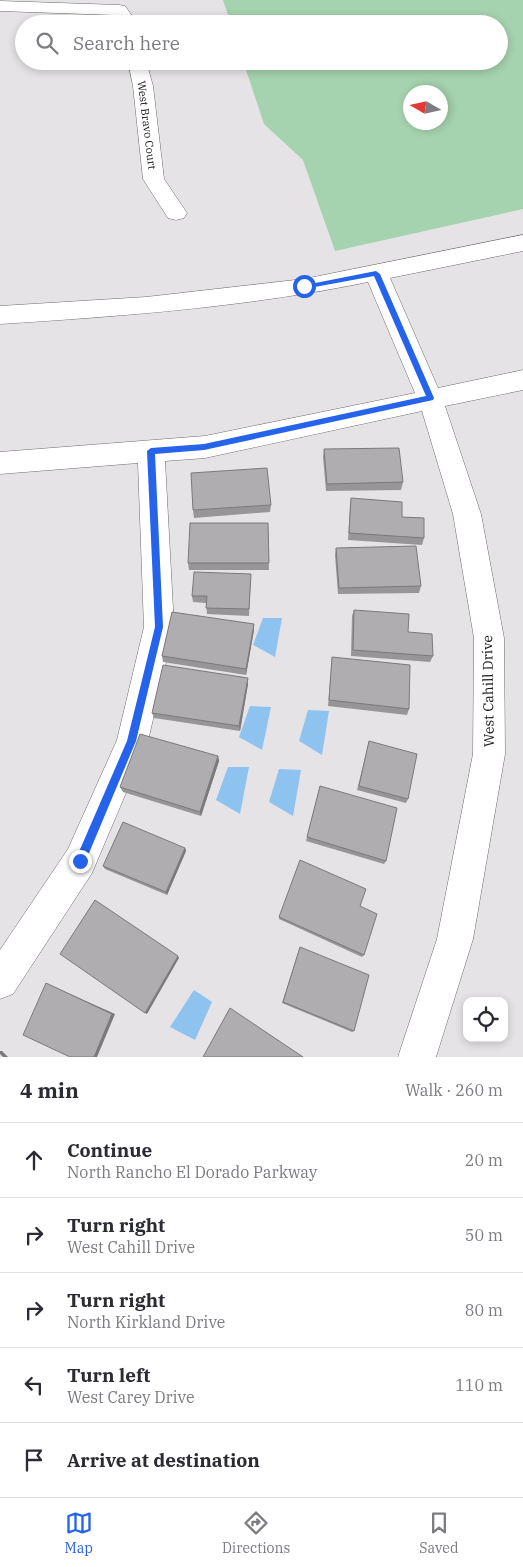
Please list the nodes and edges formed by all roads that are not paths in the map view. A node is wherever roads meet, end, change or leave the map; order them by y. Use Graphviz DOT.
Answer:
graph roads {
  1 [pos="0,6"];
  2 [pos="101,15"];
  3 [pos="139,70"];
  4 [pos="176,213"];
  5 [pos="523,243"];
  6 [pos="376,274"];
  7 [pos="0,315"];
  8 [pos="523,380"];
  9 [pos="430,398"];
  10 [pos="151,451"];
  11 [pos="0,463"];
  12 [pos="0,982"];
  13 [pos="417,1057"];
  1 -- 2 [label="street"];
  3 -- 4 [label="street, West Bravo Court"];
  5 -- 6 [label="street"];
  6 -- 7 [label="street"];
  6 -- 9 [label="street, West Cahill Drive"];
  8 -- 9 [label="street"];
  9 -- 10 [label="street"];
  9 -- 13 [label="street, West Cahill Drive"];
  10 -- 11 [label="street"];
  10 -- 12 [label="street"];
}
